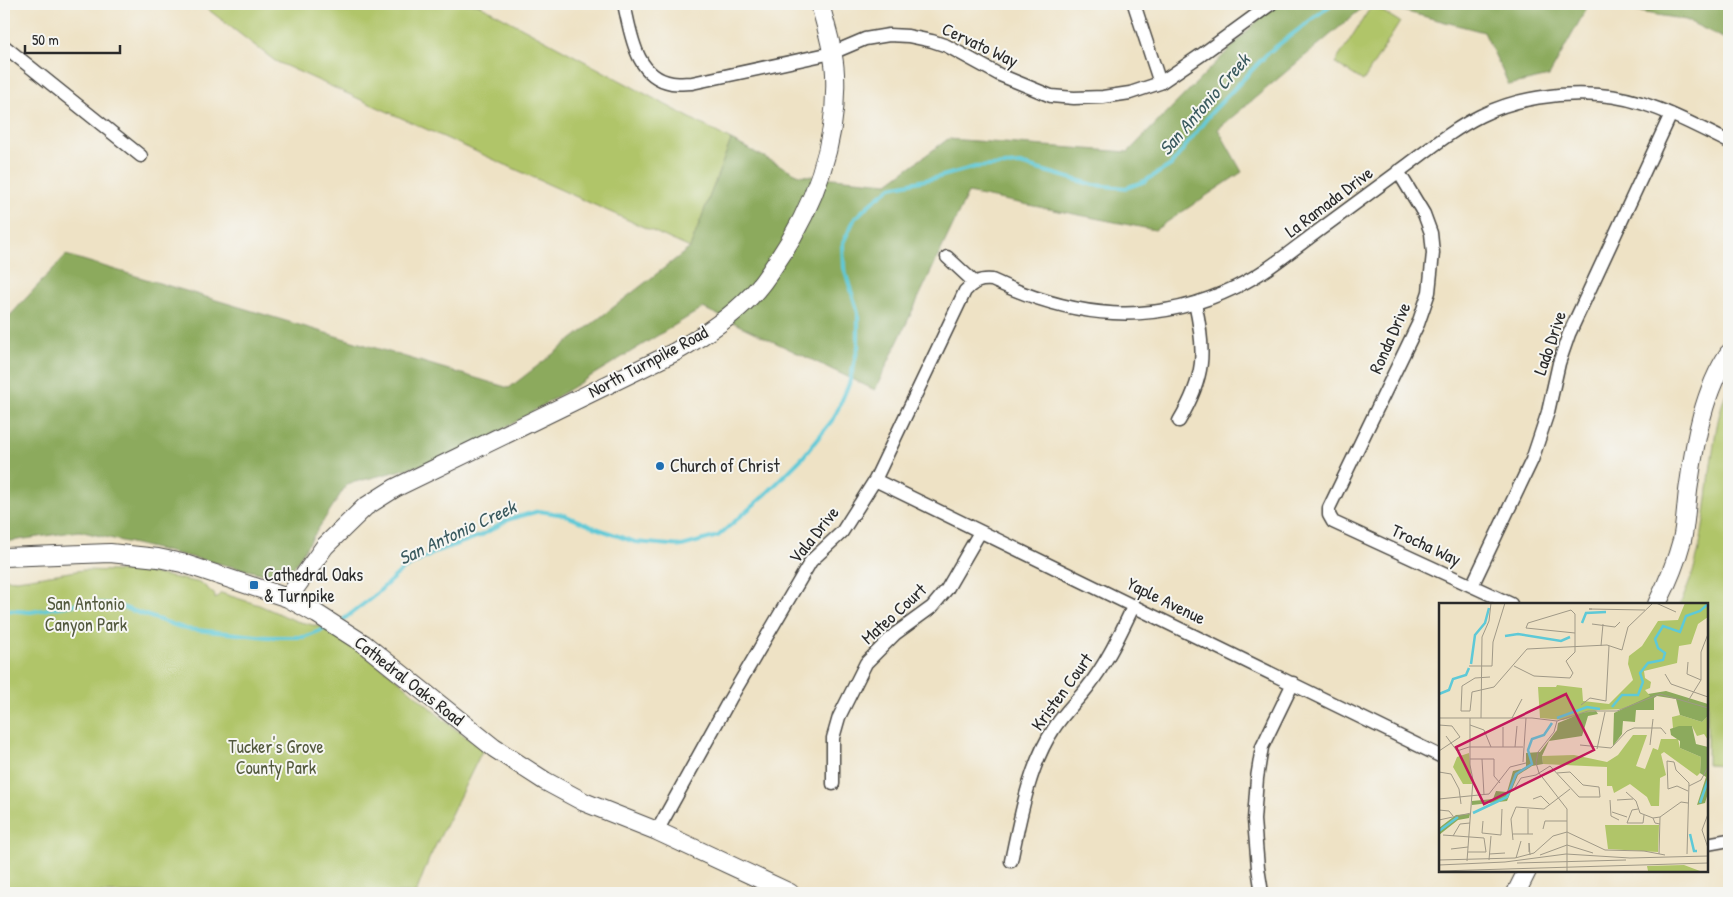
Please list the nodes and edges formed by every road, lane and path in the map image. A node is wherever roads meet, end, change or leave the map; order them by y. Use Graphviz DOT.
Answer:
graph roads {
  1 [pos="624,4"];
  2 [pos="820,4"];
  3 [pos="1134,4"];
  4 [pos="1271,4"];
  5 [pos="4,46"];
  6 [pos="832,53"];
  7 [pos="1160,83"];
  8 [pos="1671,114"];
  9 [pos="1729,142"];
  10 [pos="142,156"];
  11 [pos="1398,171"];
  12 [pos="947,257"];
  13 [pos="974,282"];
  14 [pos="1195,303"];
  15 [pos="1729,354"];
  16 [pos="1179,421"];
  17 [pos="875,480"];
  18 [pos="1329,515"];
  19 [pos="980,532"];
  20 [pos="4,557"];
  21 [pos="1472,586"];
  22 [pos="288,598"];
  23 [pos="1508,603"];
  24 [pos="1658,603"];
  25 [pos="1134,605"];
  26 [pos="1293,683"];
  27 [pos="1439,756"];
  28 [pos="833,784"];
  29 [pos="657,831"];
  30 [pos="1729,840"];
  31 [pos="1708,844"];
  32 [pos="1011,861"];
  33 [pos="1526,872"];
  34 [pos="790,893"];
  35 [pos="1262,893"];
  36 [pos="1516,893"];
  1 -- 6 [label="street, Cervato Way"];
  2 -- 6 [label="main road, North Turnpike Road"];
  3 -- 7 [label="street"];
  4 -- 7 [label="street, Cervato Way"];
  5 -- 10 [label="street"];
  6 -- 7 [label="street, Cervato Way"];
  6 -- 22 [label="main road, North Turnpike Road"];
  8 -- 9 [label="street, La Ramada Drive"];
  8 -- 11 [label="street, La Ramada Drive"];
  8 -- 21 [label="street, Lado Drive"];
  11 -- 14 [label="street, La Ramada Drive"];
  11 -- 18 [label="street, Ronda Drive"];
  12 -- 13 [label="street"];
  13 -- 14 [label="street, La Ramada Drive"];
  13 -- 17 [label="street, Vala Drive"];
  14 -- 16 [label="street"];
  15 -- 24 [label="main road"];
  17 -- 19 [label="street, Yaple Avenue"];
  17 -- 29 [label="street, Vala Drive"];
  18 -- 21 [label="street, Trocha Way"];
  19 -- 25 [label="street, Yaple Avenue"];
  19 -- 28 [label="street, Mateo Court"];
  20 -- 22 [label="main road, Cathedral Oaks Road"];
  21 -- 23 [label="street, Trocha Way"];
  22 -- 29 [label="main road, Cathedral Oaks Road"];
  25 -- 26 [label="street, Yaple Avenue"];
  25 -- 32 [label="street, Kristen Court"];
  26 -- 27 [label="street, Yaple Avenue"];
  26 -- 35 [label="street"];
  29 -- 34 [label="main road, Cathedral Oaks Road"];
  30 -- 31 [label="street"];
  33 -- 36 [label="main road"];
}
